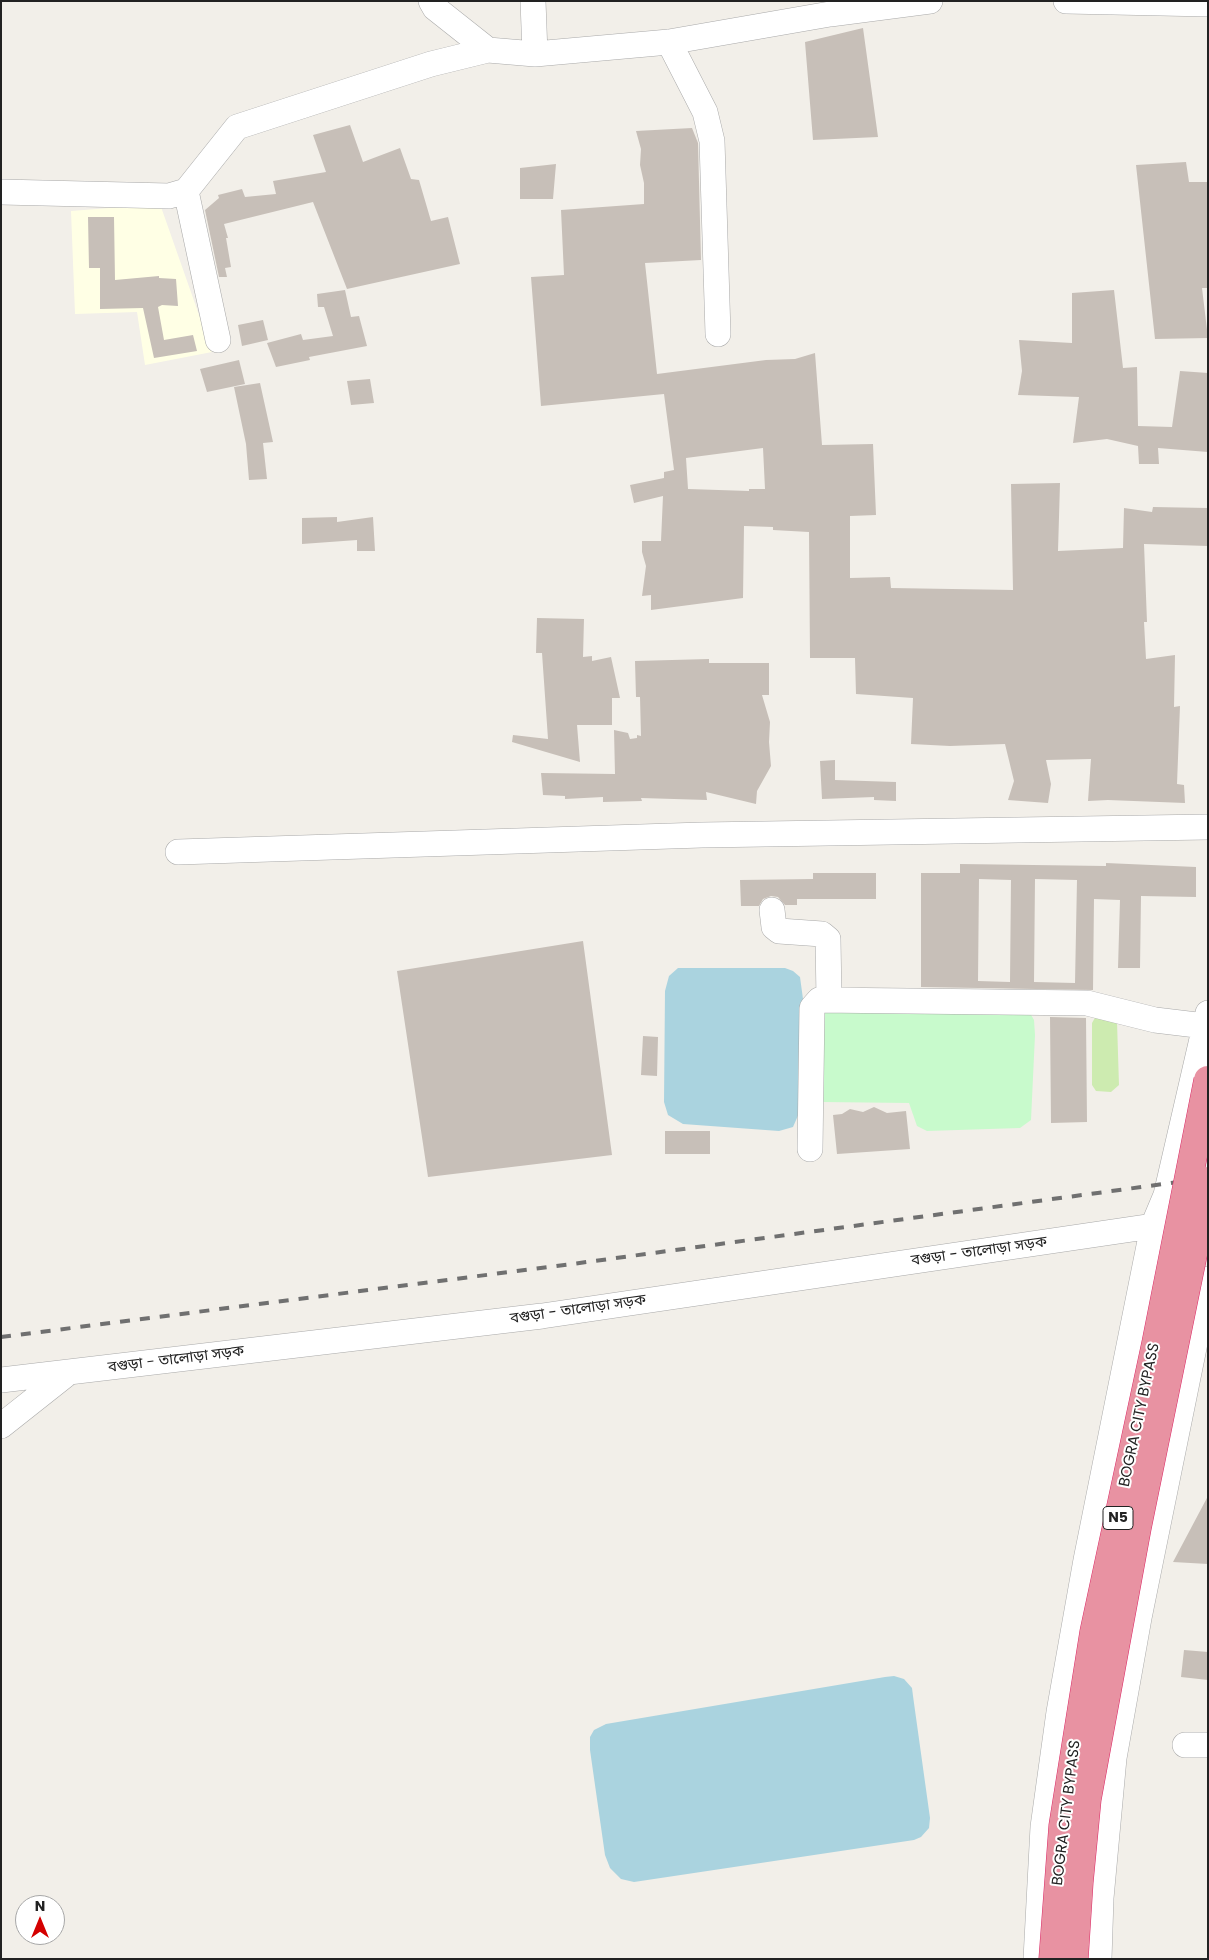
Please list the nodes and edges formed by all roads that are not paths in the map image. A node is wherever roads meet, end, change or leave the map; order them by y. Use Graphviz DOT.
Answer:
graph roads {
  1 [pos="431,1"];
  2 [pos="533,1"];
  3 [pos="930,1"];
  4 [pos="1066,1"];
  5 [pos="1208,4"];
  6 [pos="830,8"];
  7 [pos="669,42"];
  8 [pos="488,50"];
  9 [pos="535,54"];
  10 [pos="186,191"];
  11 [pos="1,192"];
  12 [pos="718,334"];
  13 [pos="218,340"];
  14 [pos="1208,828"];
  15 [pos="178,852"];
  16 [pos="772,910"];
  17 [pos="829,1000"];
  18 [pos="1206,1019"];
  19 [pos="1208,1080"];
  20 [pos="810,1149"];
  21 [pos="1208,1181"];
  22 [pos="1152,1226"];
  23 [pos="1208,1230"];
  24 [pos="1208,1279"];
  25 [pos="68,1373"];
  26 [pos="1,1380"];
  27 [pos="1,1426"];
  28 [pos="1036,1959"];
  29 [pos="1053,1959"];
  30 [pos="1074,1959"];
  31 [pos="1098,1959"];
  1 -- 8 [label="street"];
  2 -- 9 [label="street"];
  3 -- 6 [label="street"];
  4 -- 5 [label="street"];
  6 -- 7 [label="street"];
  7 -- 9 [label="street"];
  7 -- 12 [label="street"];
  8 -- 9 [label="street"];
  8 -- 10 [label="street"];
  10 -- 11 [label="street"];
  10 -- 13 [label="street"];
  14 -- 15 [label="street"];
  16 -- 17 [label="street"];
  17 -- 18 [label="street"];
  17 -- 20 [label="street"];
  18 -- 22 [label="street"];
  19 -- 29 [label="highway, BOGRA CITY BYPASS / N5, bridge"];
  21 -- 30 [label="highway, BOGRA CITY BYPASS / N5, bridge"];
  22 -- 23 [label="street, বগুড়া - তালোড়া সড়ক"];
  22 -- 25 [label="street, বগুড়া - তালোড়া সড়ক"];
  22 -- 28 [label="street"];
  24 -- 31 [label="street"];
  25 -- 26 [label="street, বগুড়া - তালোড়া সড়ক"];
  25 -- 27 [label="street"];
}
